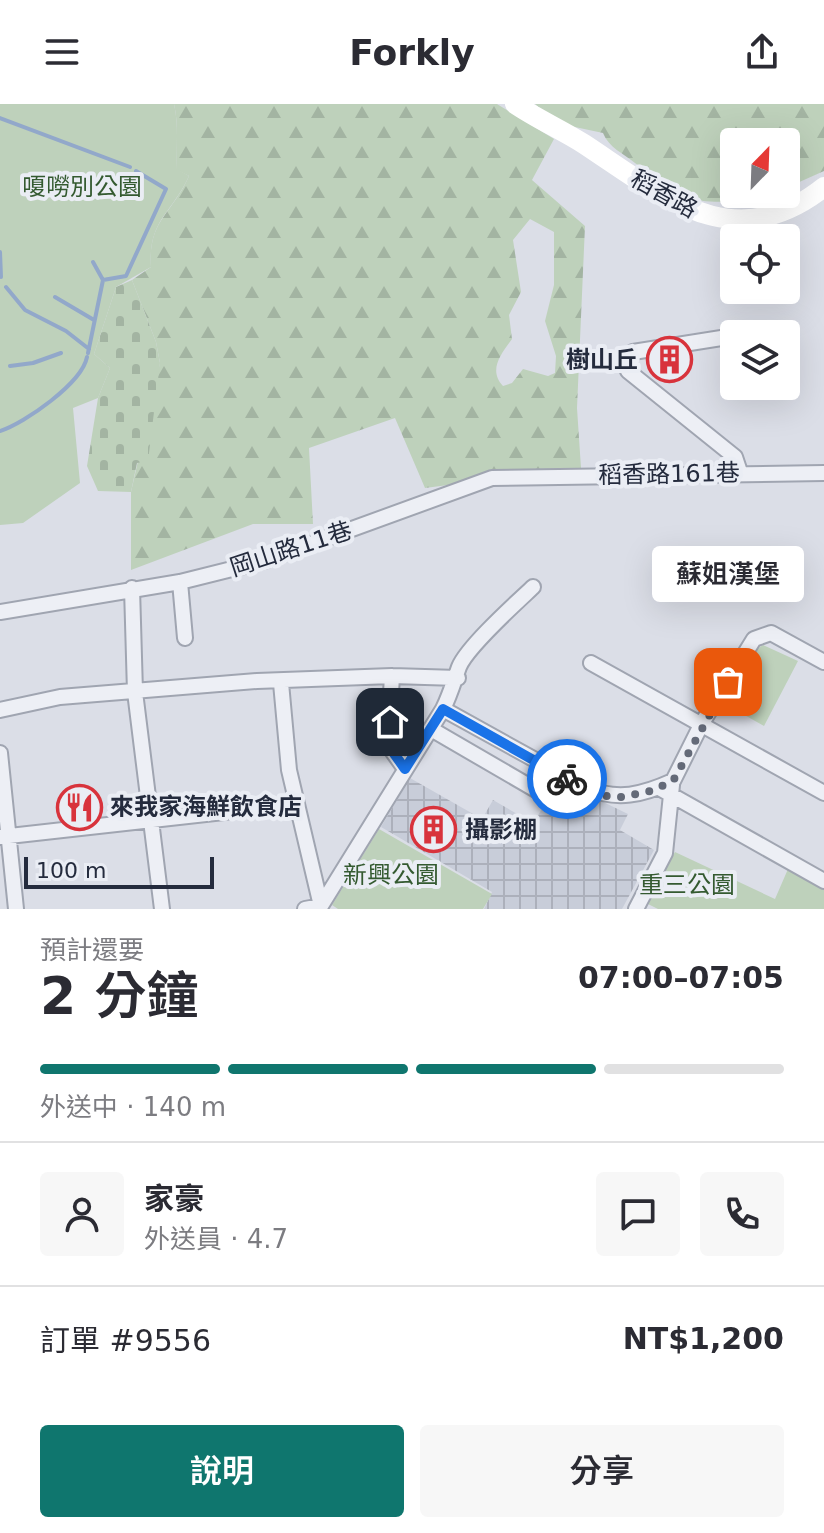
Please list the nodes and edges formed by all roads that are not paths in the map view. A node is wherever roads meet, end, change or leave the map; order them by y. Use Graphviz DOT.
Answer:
graph roads {
  1 [pos="515,104"];
  2 [pos="824,187"];
  3 [pos="720,338"];
  4 [pos="740,472"];
  5 [pos="824,473"];
  6 [pos="401,512"];
  7 [pos="180,582"];
  8 [pos="533,587"];
  9 [pos="132,589"];
  10 [pos="0,612"];
  11 [pos="185,638"];
  12 [pos="824,662"];
  13 [pos="591,663"];
  14 [pos="392,676"];
  15 [pos="458,678"];
  16 [pos="281,683"];
  17 [pos="135,692"];
  18 [pos="443,709"];
  19 [pos="0,710"];
  20 [pos="702,723"];
  21 [pos="431,729"];
  22 [pos="0,753"];
  23 [pos="405,769"];
  24 [pos="667,787"];
  25 [pos="824,793"];
  26 [pos="548,797"];
  27 [pos="295,804"];
  28 [pos="151,820"];
  29 [pos="5,836"];
  30 [pos="824,881"];
  31 [pos="320,908"];
  32 [pos="16,909"];
  33 [pos="162,909"];
  34 [pos="305,909"];
  35 [pos="636,909"];
  1 -- 2 [label="street, 稻香路"];
  3 -- 4 [label="street"];
  4 -- 5 [label="street, 稻香路161巷"];
  4 -- 6 [label="street, 稻香路161巷"];
  6 -- 7 [label="street, 岡山路11巷"];
  7 -- 9 [label="street, 岡山路11巷"];
  7 -- 11 [label="street"];
  8 -- 15 [label="street"];
  9 -- 10 [label="street, 岡山路11巷"];
  9 -- 17 [label="street"];
  12 -- 20 [label="street"];
  13 -- 20 [label="street"];
  14 -- 15 [label="street"];
  14 -- 16 [label="street"];
  14 -- 23 [label="street"];
  15 -- 18 [label="street"];
  16 -- 17 [label="street"];
  16 -- 27 [label="street"];
  17 -- 19 [label="street"];
  17 -- 28 [label="street"];
  18 -- 21 [label="street"];
  18 -- 24 [label="street"];
  20 -- 24 [label="street"];
  20 -- 25 [label="street"];
  21 -- 23 [label="street"];
  21 -- 26 [label="street"];
  22 -- 29 [label="street"];
  23 -- 31 [label="street"];
  24 -- 30 [label="street"];
  24 -- 35 [label="street"];
  27 -- 28 [label="street"];
  27 -- 31 [label="street"];
  28 -- 29 [label="street"];
  28 -- 33 [label="street"];
  29 -- 32 [label="street"];
  31 -- 34 [label="street"];
}
